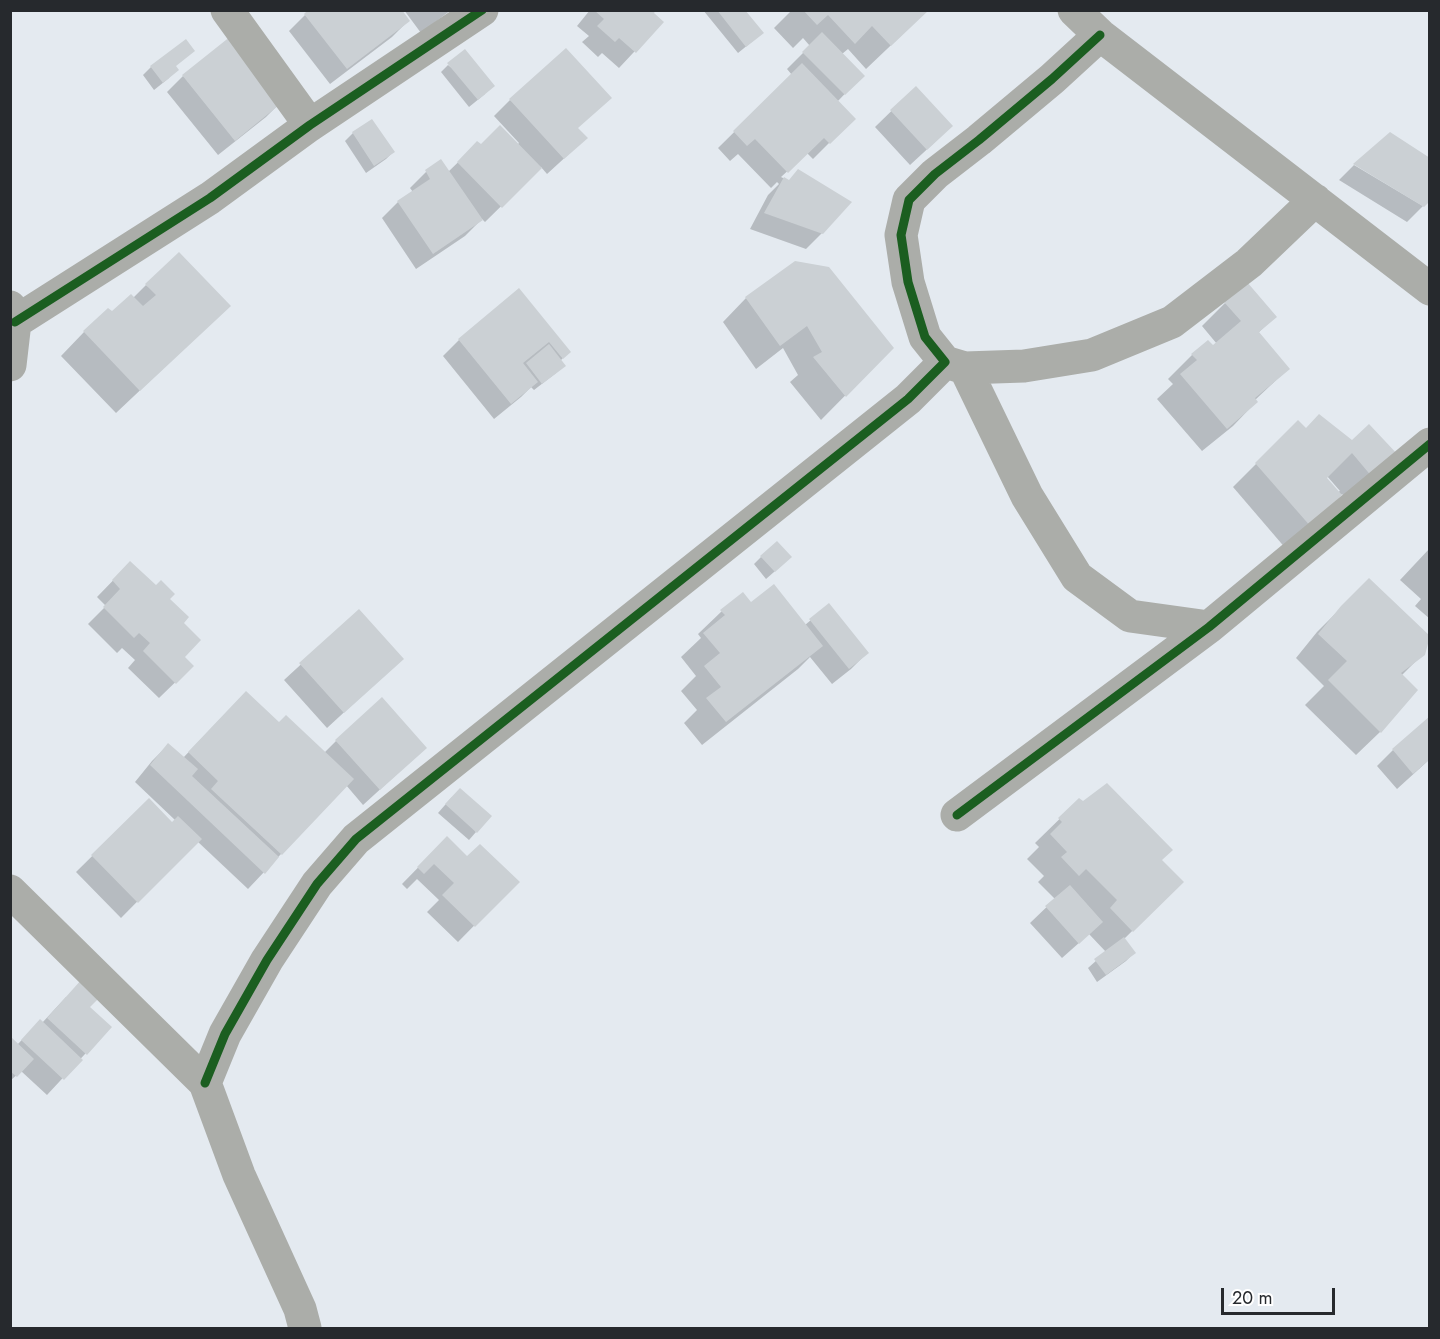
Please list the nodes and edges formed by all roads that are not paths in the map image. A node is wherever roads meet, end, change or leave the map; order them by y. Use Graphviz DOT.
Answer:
graph roads {
  1 [pos="227,10"];
  2 [pos="482,10"];
  3 [pos="1074,10"];
  4 [pos="1100,35"];
  5 [pos="310,125"];
  6 [pos="1315,200"];
  7 [pos="1430,289"];
  8 [pos="13,315"];
  9 [pos="10,365"];
  10 [pos="955,365"];
  11 [pos="1430,444"];
  12 [pos="1209,627"];
  13 [pos="957,815"];
  14 [pos="10,891"];
  15 [pos="205,1083"];
  16 [pos="305,1329"];
  1 -- 5 [label="street"];
  2 -- 5 [label="street"];
  3 -- 4 [label="street"];
  4 -- 6 [label="street"];
  4 -- 10 [label="street"];
  5 -- 8 [label="street"];
  6 -- 7 [label="street"];
  6 -- 10 [label="street"];
  8 -- 9 [label="street"];
  10 -- 12 [label="street"];
  10 -- 15 [label="street"];
  11 -- 12 [label="street"];
  12 -- 13 [label="street"];
  14 -- 15 [label="street"];
  15 -- 16 [label="street"];
}
